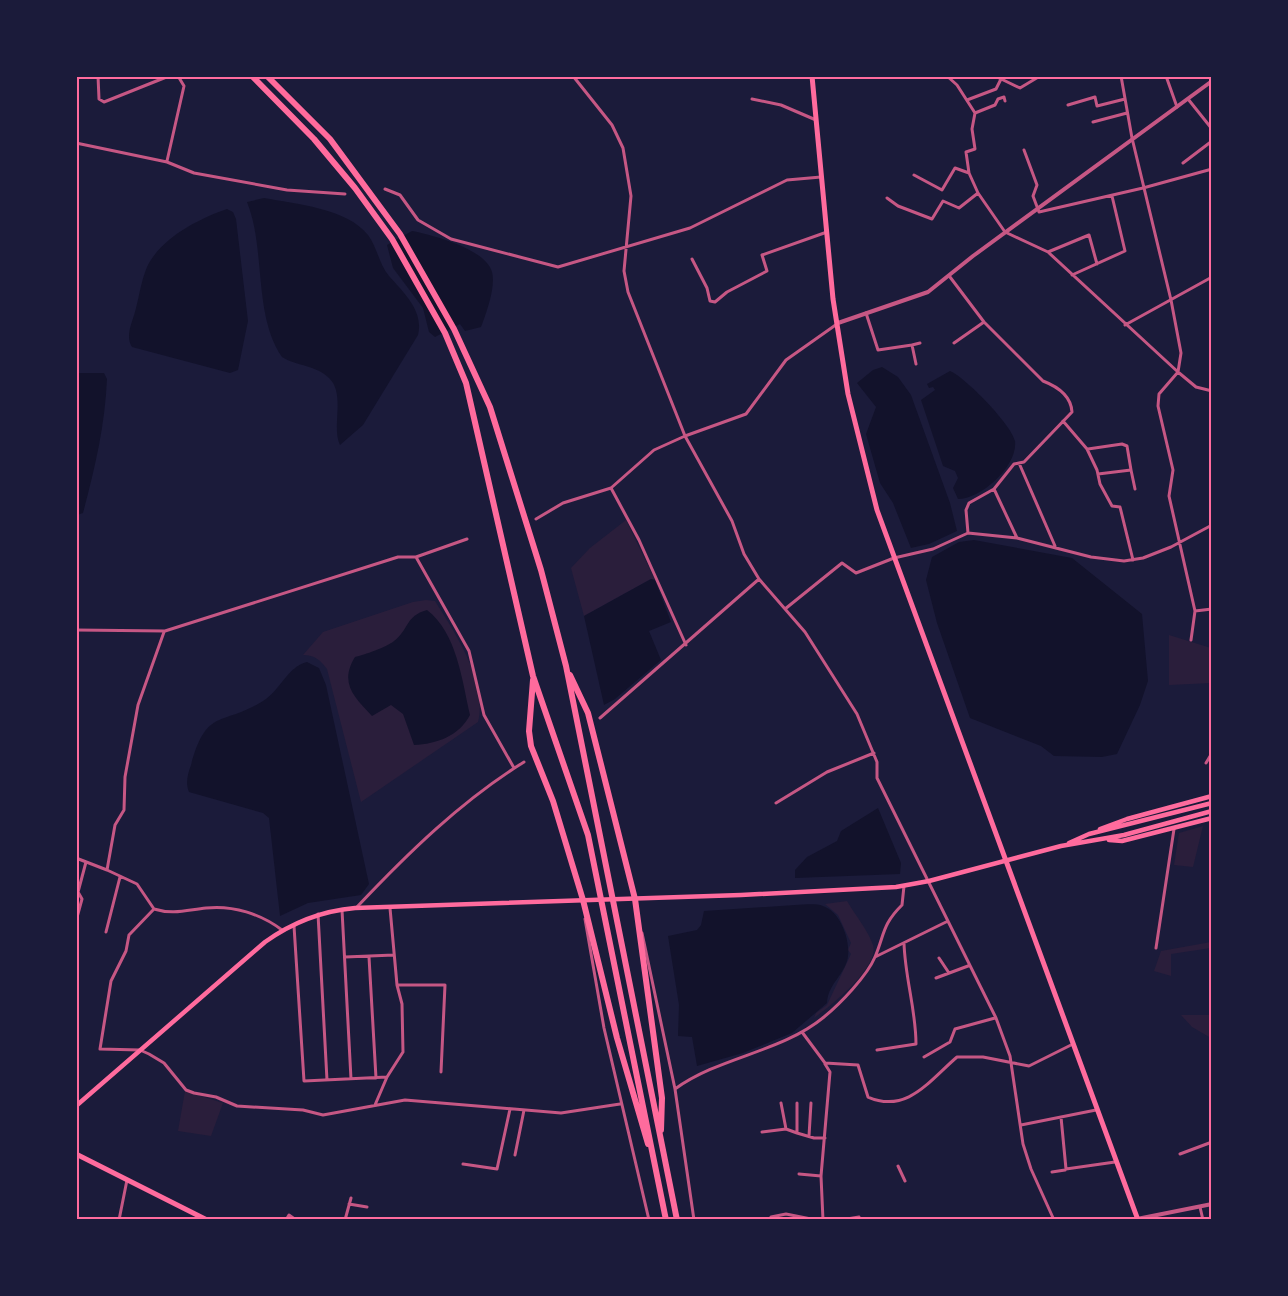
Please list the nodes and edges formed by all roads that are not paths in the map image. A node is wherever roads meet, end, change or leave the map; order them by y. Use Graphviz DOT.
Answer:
graph roads {
  1 [pos="98,76"];
  2 [pos="170,76"];
  3 [pos="178,76"];
  4 [pos="252,76"];
  5 [pos="267,76"];
  6 [pos="573,76"];
  7 [pos="812,76"];
  8 [pos="947,76"];
  9 [pos="995,76"];
  10 [pos="1040,76"];
  11 [pos="1121,76"];
  12 [pos="1166,76"];
  13 [pos="1001,79"];
  14 [pos="1211,82"];
  15 [pos="752,99"];
  16 [pos="1125,99"];
  17 [pos="1188,99"];
  18 [pos="967,100"];
  19 [pos="1005,101"];
  20 [pos="1068,105"];
  21 [pos="1177,107"];
  22 [pos="975,113"];
  23 [pos="1127,113"];
  24 [pos="816,120"];
  25 [pos="1093,122"];
  26 [pos="1212,129"];
  27 [pos="1132,138"];
  28 [pos="1212,141"];
  29 [pos="76,143"];
  30 [pos="1024,150"];
  31 [pos="167,162"];
  32 [pos="1183,163"];
  33 [pos="1212,169"];
  34 [pos="969,173"];
  35 [pos="914,175"];
  36 [pos="821,177"];
  37 [pos="1143,188"];
  38 [pos="385,189"];
  39 [pos="978,193"];
  40 [pos="345,194"];
  41 [pos="1112,196"];
  42 [pos="887,198"];
  43 [pos="1038,207"];
  44 [pos="827,232"];
  45 [pos="1005,232"];
  46 [pos="626,247"];
  47 [pos="1048,252"];
  48 [pos="692,259"];
  49 [pos="1097,264"];
  50 [pos="1072,275"];
  51 [pos="950,277"];
  52 [pos="1212,278"];
  53 [pos="1171,300"];
  54 [pos="866,313"];
  55 [pos="984,322"];
  56 [pos="838,323"];
  57 [pos="1125,325"];
  58 [pos="920,343"];
  59 [pos="954,343"];
  60 [pos="912,345"];
  61 [pos="916,364"];
  62 [pos="1178,372"];
  63 [pos="1212,391"];
  64 [pos="1062,421"];
  65 [pos="685,436"];
  66 [pos="1087,449"];
  67 [pos="1019,463"];
  68 [pos="1131,470"];
  69 [pos="1098,474"];
  70 [pos="611,489"];
  71 [pos="994,489"];
  72 [pos="1135,489"];
  73 [pos="536,519"];
  74 [pos="1212,525"];
  75 [pos="968,533"];
  76 [pos="1017,538"];
  77 [pos="467,539"];
  78 [pos="1178,541"];
  79 [pos="1055,546"];
  80 [pos="416,557"];
  81 [pos="894,558"];
  82 [pos="1133,560"];
  83 [pos="759,579"];
  84 [pos="785,609"];
  85 [pos="1212,609"];
  86 [pos="1195,611"];
  87 [pos="76,630"];
  88 [pos="165,631"];
  89 [pos="1191,640"];
  90 [pos="686,645"];
  91 [pos="566,666"];
  92 [pos="533,676"];
  93 [pos="600,718"];
  94 [pos="874,753"];
  95 [pos="1212,753"];
  96 [pos="524,762"];
  97 [pos="1206,763"];
  98 [pos="514,768"];
  99 [pos="1212,796"];
  100 [pos="776,803"];
  101 [pos="1212,803"];
  102 [pos="1212,811"];
  103 [pos="1212,818"];
  104 [pos="1174,829"];
  105 [pos="1089,834"];
  106 [pos="1101,840"];
  107 [pos="1061,846"];
  108 [pos="76,858"];
  109 [pos="1007,860"];
  110 [pos="86,861"];
  111 [pos="107,870"];
  112 [pos="120,877"];
  113 [pos="929,881"];
  114 [pos="904,886"];
  115 [pos="635,899"];
  116 [pos="583,900"];
  117 [pos="355,908"];
  118 [pos="390,908"];
  119 [pos="154,909"];
  120 [pos="342,909"];
  121 [pos="318,914"];
  122 [pos="76,921"];
  123 [pos="946,922"];
  124 [pos="294,924"];
  125 [pos="282,930"];
  126 [pos="106,932"];
  127 [pos="904,943"];
  128 [pos="1156,948"];
  129 [pos="394,955"];
  130 [pos="345,957"];
  131 [pos="369,957"];
  132 [pos="875,957"];
  133 [pos="939,958"];
  134 [pos="969,966"];
  135 [pos="949,973"];
  136 [pos="936,978"];
  137 [pos="397,985"];
  138 [pos="996,1018"];
  139 [pos="802,1032"];
  140 [pos="1073,1044"];
  141 [pos="140,1050"];
  142 [pos="877,1050"];
  143 [pos="924,1058"];
  144 [pos="825,1063"];
  145 [pos="1011,1063"];
  146 [pos="441,1072"];
  147 [pos="387,1077"];
  148 [pos="375,1078"];
  149 [pos="351,1079"];
  150 [pos="327,1080"];
  151 [pos="675,1089"];
  152 [pos="781,1103"];
  153 [pos="797,1103"];
  154 [pos="811,1103"];
  155 [pos="620,1104"];
  156 [pos="375,1105"];
  157 [pos="76,1106"];
  158 [pos="510,1109"];
  159 [pos="525,1110"];
  160 [pos="1096,1110"];
  161 [pos="1061,1117"];
  162 [pos="1021,1125"];
  163 [pos="786,1129"];
  164 [pos="762,1132"];
  165 [pos="797,1132"];
  166 [pos="809,1136"];
  167 [pos="825,1138"];
  168 [pos="661,1140"];
  169 [pos="1210,1142"];
  170 [pos="1212,1148"];
  171 [pos="76,1154"];
  172 [pos="1180,1154"];
  173 [pos="515,1155"];
  174 [pos="1116,1162"];
  175 [pos="463,1164"];
  176 [pos="654,1165"];
  177 [pos="898,1166"];
  178 [pos="1066,1169"];
  179 [pos="1052,1172"];
  180 [pos="799,1174"];
  181 [pos="821,1176"];
  182 [pos="127,1180"];
  183 [pos="905,1181"];
  184 [pos="351,1198"];
  185 [pos="349,1204"];
  186 [pos="1212,1204"];
  187 [pos="1200,1206"];
  188 [pos="368,1207"];
  189 [pos="287,1216"];
  190 [pos="771,1217"];
  191 [pos="859,1217"];
  192 [pos="1137,1219"];
  193 [pos="119,1220"];
  194 [pos="207,1220"];
  195 [pos="296,1220"];
  196 [pos="345,1220"];
  197 [pos="649,1220"];
  198 [pos="666,1220"];
  199 [pos="677,1220"];
  200 [pos="694,1220"];
  201 [pos="816,1220"];
  202 [pos="823,1220"];
  203 [pos="841,1220"];
  204 [pos="1054,1220"];
  205 [pos="1203,1220"];
  1 -- 2 [label="street"];
  3 -- 31 [label="street"];
  4 -- 92 [label="highway"];
  5 -- 91 [label="highway"];
  6 -- 46 [label="street"];
  7 -- 24 [label="main road"];
  8 -- 18 [label="street"];
  9 -- 13 [label="street"];
  10 -- 13 [label="street"];
  11 -- 16 [label="street"];
  12 -- 21 [label="street"];
  13 -- 18 [label="street"];
  14 -- 17 [label="street"];
  15 -- 24 [label="street"];
  16 -- 20 [label="street"];
  16 -- 23 [label="street"];
  17 -- 21 [label="street"];
  17 -- 26 [label="street"];
  18 -- 22 [label="street"];
  19 -- 22 [label="street"];
  21 -- 27 [label="street"];
  22 -- 34 [label="street"];
  23 -- 25 [label="street"];
  23 -- 27 [label="street"];
  24 -- 36 [label="main road"];
  27 -- 37 [label="street"];
  27 -- 43 [label="street"];
  28 -- 32 [label="street"];
  29 -- 31 [label="street"];
  30 -- 43 [label="street"];
  31 -- 40 [label="street"];
  33 -- 37 [label="street"];
  34 -- 35 [label="street"];
  34 -- 39 [label="street"];
  36 -- 44 [label="main road"];
  36 -- 46 [label="street"];
  37 -- 41 [label="street"];
  37 -- 53 [label="street"];
  38 -- 46 [label="street"];
  39 -- 42 [label="street"];
  39 -- 45 [label="street"];
  41 -- 43 [label="street"];
  41 -- 49 [label="street"];
  43 -- 45 [label="street"];
  44 -- 48 [label="street"];
  44 -- 56 [label="main road"];
  45 -- 47 [label="street"];
  45 -- 51 [label="street"];
  46 -- 65 [label="street"];
  47 -- 49 [label="street"];
  47 -- 50 [label="street"];
  49 -- 50 [label="street"];
  50 -- 57 [label="street"];
  51 -- 54 [label="street"];
  51 -- 55 [label="street"];
  52 -- 53 [label="street"];
  53 -- 57 [label="street"];
  53 -- 62 [label="street"];
  54 -- 56 [label="street"];
  54 -- 60 [label="street"];
  55 -- 59 [label="street"];
  55 -- 64 [label="street"];
  56 -- 65 [label="street"];
  56 -- 81 [label="main road"];
  57 -- 62 [label="street"];
  58 -- 60 [label="street"];
  60 -- 61 [label="street"];
  62 -- 63 [label="street"];
  62 -- 78 [label="street"];
  64 -- 66 [label="street"];
  64 -- 67 [label="street"];
  65 -- 70 [label="street"];
  65 -- 83 [label="street"];
  66 -- 68 [label="street"];
  66 -- 69 [label="street"];
  67 -- 71 [label="street"];
  67 -- 79 [label="street"];
  68 -- 69 [label="street"];
  68 -- 72 [label="street"];
  69 -- 82 [label="street"];
  70 -- 73 [label="street"];
  70 -- 90 [label="street"];
  71 -- 75 [label="street"];
  71 -- 76 [label="street"];
  74 -- 78 [label="street"];
  75 -- 76 [label="street"];
  75 -- 81 [label="street"];
  76 -- 79 [label="street"];
  77 -- 80 [label="street"];
  78 -- 82 [label="street"];
  78 -- 86 [label="street"];
  79 -- 82 [label="street"];
  80 -- 88 [label="street"];
  80 -- 98 [label="street"];
  81 -- 84 [label="street"];
  81 -- 109 [label="main road"];
  83 -- 84 [label="street"];
  83 -- 90 [label="street"];
  84 -- 94 [label="street"];
  85 -- 86 [label="street"];
  86 -- 89 [label="street"];
  87 -- 88 [label="street"];
  88 -- 111 [label="street"];
  90 -- 93 [label="street"];
  91 -- 115 [label="highway"];
  91 -- 168 [label="highway"];
  92 -- 116 [label="highway"];
  92 -- 176 [label="highway"];
  94 -- 100 [label="street"];
  94 -- 113 [label="street"];
  95 -- 97 [label="street"];
  96 -- 98 [label="street"];
  98 -- 117 [label="street"];
  99 -- 105 [label="main road"];
  101 -- 105 [label="main road"];
  102 -- 106 [label="main road"];
  103 -- 104 [label="main road"];
  104 -- 106 [label="main road"];
  104 -- 128 [label="street"];
  105 -- 107 [label="main road"];
  106 -- 107 [label="main road"];
  107 -- 109 [label="main road"];
  108 -- 110 [label="street"];
  109 -- 113 [label="main road"];
  109 -- 140 [label="main road"];
  110 -- 111 [label="street"];
  110 -- 122 [label="street"];
  111 -- 112 [label="street"];
  112 -- 119 [label="street"];
  112 -- 126 [label="street"];
  113 -- 114 [label="main road"];
  113 -- 123 [label="street"];
  114 -- 115 [label="main road"];
  114 -- 132 [label="street"];
  115 -- 116 [label="main road"];
  115 -- 151 [label="street"];
  115 -- 168 [label="highway"];
  116 -- 118 [label="main road"];
  116 -- 155 [label="street"];
  116 -- 176 [label="highway"];
  117 -- 118 [label="main road"];
  117 -- 120 [label="main road"];
  118 -- 129 [label="street"];
  119 -- 125 [label="street"];
  119 -- 141 [label="street"];
  120 -- 121 [label="main road"];
  120 -- 130 [label="street"];
  121 -- 124 [label="main road"];
  121 -- 150 [label="street"];
  123 -- 127 [label="street"];
  123 -- 134 [label="street"];
  124 -- 125 [label="main road"];
  124 -- 150 [label="street"];
  125 -- 141 [label="main road"];
  127 -- 132 [label="street"];
  127 -- 142 [label="street"];
  129 -- 131 [label="street"];
  129 -- 137 [label="street"];
  130 -- 131 [label="street"];
  130 -- 149 [label="street"];
  131 -- 148 [label="street"];
  132 -- 139 [label="street"];
  133 -- 135 [label="street"];
  134 -- 135 [label="street"];
  134 -- 138 [label="street"];
  135 -- 136 [label="street"];
  137 -- 146 [label="street"];
  137 -- 147 [label="street"];
  138 -- 143 [label="street"];
  138 -- 145 [label="street"];
  139 -- 144 [label="street"];
  139 -- 151 [label="street"];
  140 -- 145 [label="street"];
  140 -- 160 [label="main road"];
  141 -- 156 [label="street"];
  141 -- 157 [label="main road"];
  144 -- 145 [label="street"];
  144 -- 167 [label="street"];
  145 -- 162 [label="street"];
  147 -- 148 [label="street"];
  147 -- 156 [label="street"];
  148 -- 149 [label="street"];
  149 -- 150 [label="street"];
  151 -- 200 [label="street"];
  152 -- 163 [label="street"];
  153 -- 165 [label="street"];
  154 -- 166 [label="street"];
  155 -- 159 [label="street"];
  155 -- 197 [label="street"];
  156 -- 158 [label="street"];
  158 -- 159 [label="street"];
  158 -- 175 [label="street"];
  159 -- 173 [label="street"];
  160 -- 161 [label="street"];
  160 -- 174 [label="main road"];
  161 -- 162 [label="street"];
  161 -- 178 [label="street"];
  162 -- 204 [label="street"];
  163 -- 164 [label="street"];
  163 -- 165 [label="street"];
  165 -- 166 [label="street"];
  166 -- 167 [label="street"];
  167 -- 181 [label="street"];
  168 -- 199 [label="highway"];
  169 -- 170 [label="street"];
  169 -- 172 [label="street"];
  171 -- 182 [label="main road"];
  174 -- 178 [label="street"];
  174 -- 192 [label="main road"];
  176 -- 198 [label="highway"];
  177 -- 183 [label="street"];
  178 -- 179 [label="street"];
  180 -- 181 [label="street"];
  181 -- 202 [label="street"];
  182 -- 193 [label="street"];
  182 -- 194 [label="main road"];
  184 -- 185 [label="street"];
  185 -- 188 [label="street"];
  185 -- 196 [label="street"];
  186 -- 187 [label="street"];
  187 -- 192 [label="street"];
  187 -- 205 [label="street"];
  189 -- 195 [label="street"];
  190 -- 201 [label="street"];
  191 -- 203 [label="street"];
}
